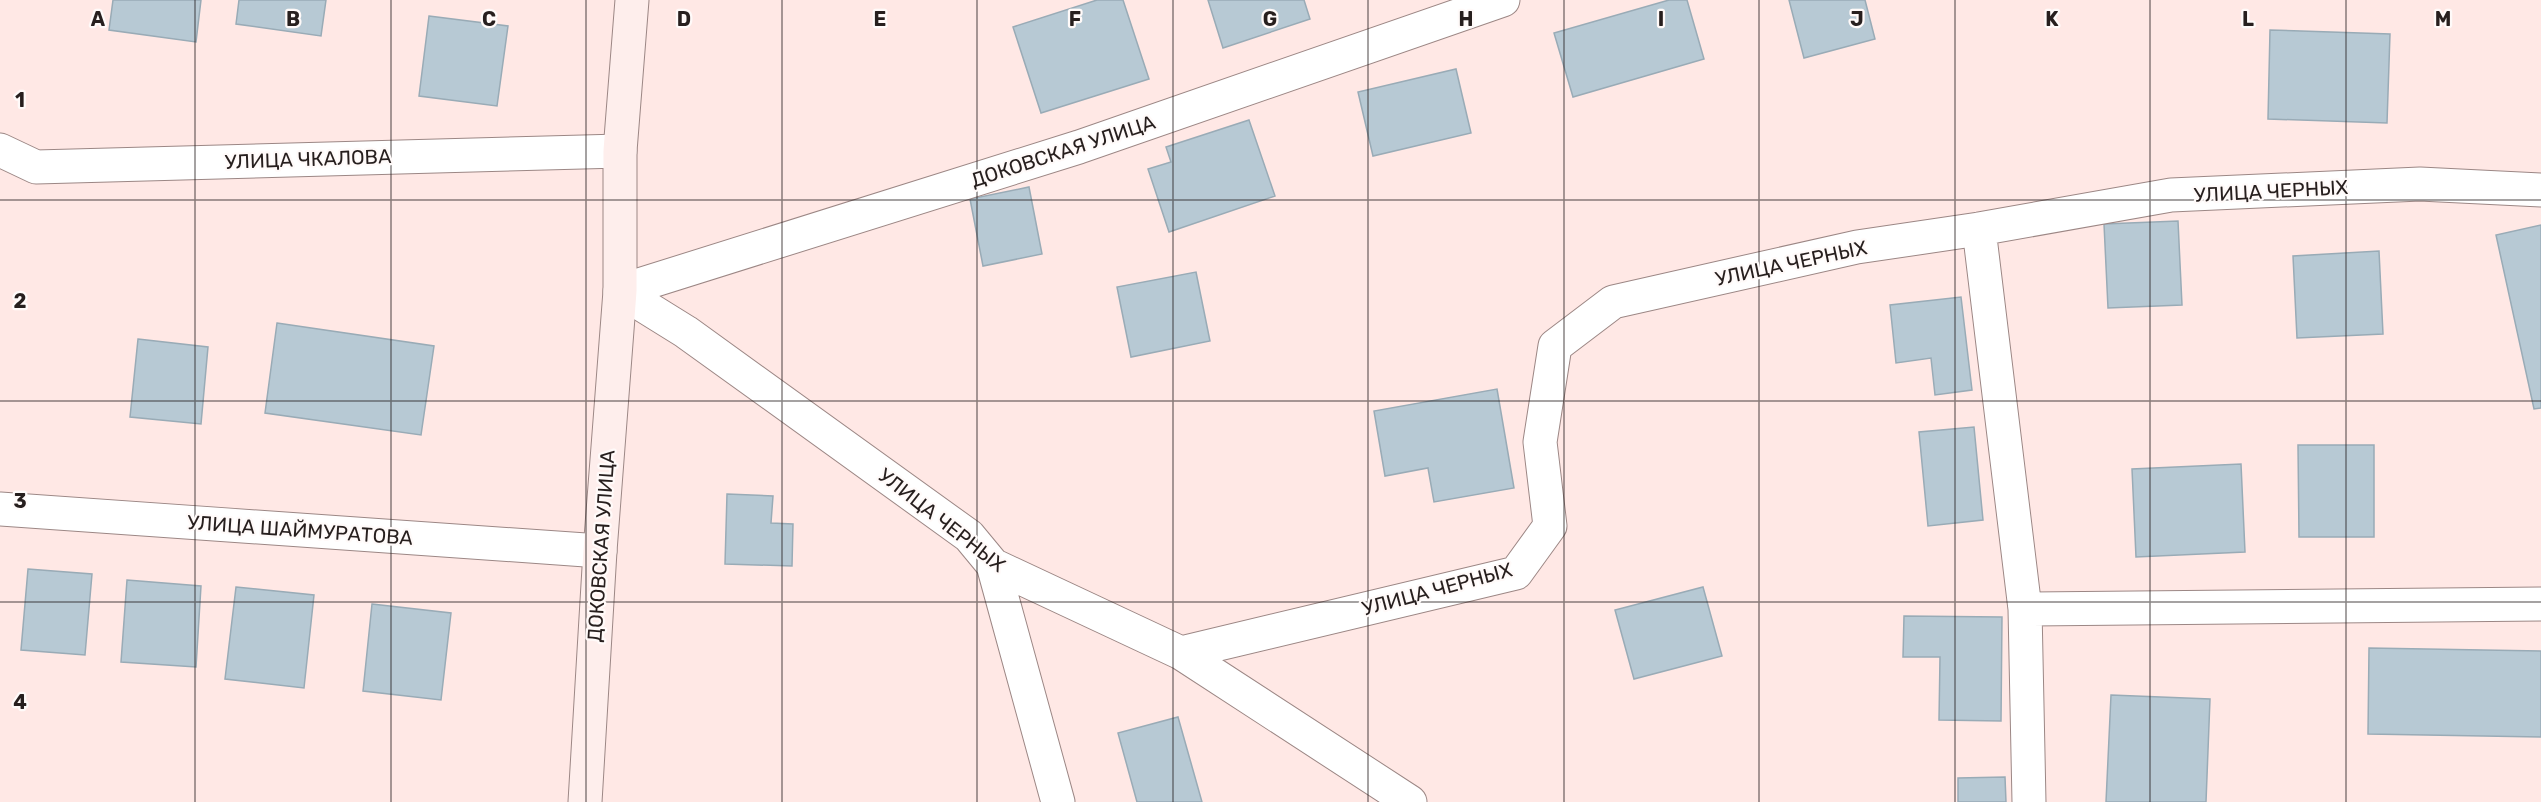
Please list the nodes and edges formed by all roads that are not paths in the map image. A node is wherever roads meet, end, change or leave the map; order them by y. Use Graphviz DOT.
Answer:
graph roads {
  1 [pos="632,0"];
  2 [pos="1503,0"];
  3 [pos="0,150"];
  4 [pos="620,151"];
  5 [pos="2541,190"];
  6 [pos="1979,229"];
  7 [pos="620,291"];
  8 [pos="0,509"];
  9 [pos="600,551"];
  10 [pos="993,565"];
  11 [pos="2541,604"];
  12 [pos="2025,609"];
  13 [pos="1181,653"];
  14 [pos="585,802"];
  15 [pos="1058,802"];
  16 [pos="1410,802"];
  17 [pos="2029,802"];
  1 -- 4 [label="main road, ДОКОВСКАЯ УЛИЦА"];
  2 -- 7 [label="street, ДОКОВСКАЯ УЛИЦА"];
  3 -- 4 [label="street, УЛИЦА ЧКАЛОВА"];
  4 -- 7 [label="main road, ДОКОВСКАЯ УЛИЦА"];
  5 -- 6 [label="street, УЛИЦА ЧЕРНЫХ"];
  6 -- 12 [label="street"];
  6 -- 13 [label="street, УЛИЦА ЧЕРНЫХ"];
  7 -- 9 [label="main road, ДОКОВСКАЯ УЛИЦА"];
  7 -- 10 [label="street, УЛИЦА ЧЕРНЫХ"];
  8 -- 9 [label="street, УЛИЦА ШАЙМУРАТОВА"];
  9 -- 14 [label="main road, ДОКОВСКАЯ УЛИЦА"];
  10 -- 13 [label="street, УЛИЦА ЧЕРНЫХ"];
  10 -- 15 [label="street"];
  11 -- 12 [label="street"];
  12 -- 17 [label="street"];
  13 -- 16 [label="street"];
}
